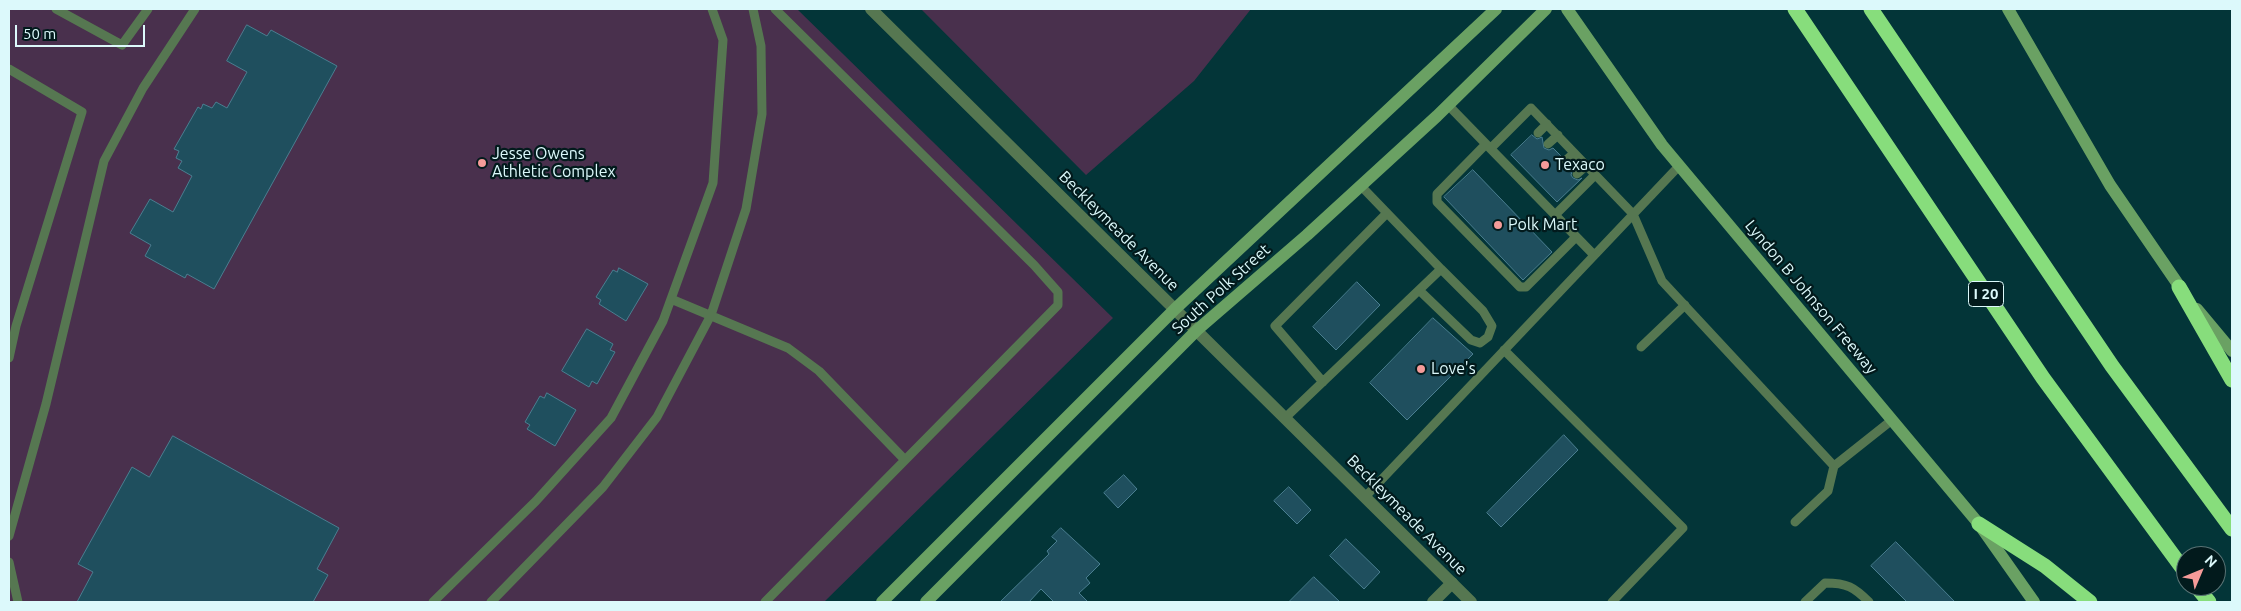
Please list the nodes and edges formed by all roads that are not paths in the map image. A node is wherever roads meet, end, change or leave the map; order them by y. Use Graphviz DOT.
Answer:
graph roads {
  1 [pos="56,9"];
  2 [pos="148,9"];
  3 [pos="194,9"];
  4 [pos="713,9"];
  5 [pos="753,9"];
  6 [pos="775,9"];
  7 [pos="871,9"];
  8 [pos="1482,9"];
  9 [pos="1496,9"];
  10 [pos="1546,9"];
  11 [pos="1567,9"];
  12 [pos="1795,9"];
  13 [pos="1871,9"];
  14 [pos="2008,9"];
  15 [pos="1478,26"];
  16 [pos="9,70"];
  17 [pos="1448,105"];
  18 [pos="1547,124"];
  19 [pos="1538,133"];
  20 [pos="1558,135"];
  21 [pos="1548,144"];
  22 [pos="1488,146"];
  23 [pos="1574,153"];
  24 [pos="1514,157"];
  25 [pos="1566,161"];
  26 [pos="1506,164"];
  27 [pos="1586,166"];
  28 [pos="1678,166"];
  29 [pos="1524,168"];
  30 [pos="1578,174"];
  31 [pos="1516,175"];
  32 [pos="1595,175"];
  33 [pos="1360,186"];
  34 [pos="1541,186"];
  35 [pos="1534,193"];
  36 [pos="1553,198"];
  37 [pos="1546,205"];
  38 [pos="1387,213"];
  39 [pos="1633,214"];
  40 [pos="1555,215"];
  41 [pos="1576,237"];
  42 [pos="1594,256"];
  43 [pos="1441,269"];
  44 [pos="2179,287"];
  45 [pos="1419,290"];
  46 [pos="671,299"];
  47 [pos="1685,305"];
  48 [pos="1175,309"];
  49 [pos="711,315"];
  50 [pos="12,324"];
  51 [pos="1197,330"];
  52 [pos="1641,347"];
  53 [pos="1504,350"];
  54 [pos="2232,351"];
  55 [pos="9,358"];
  56 [pos="2232,380"];
  57 [pos="1323,382"];
  58 [pos="1286,418"];
  59 [pos="1892,420"];
  60 [pos="905,460"];
  61 [pos="1834,466"];
  62 [pos="1365,497"];
  63 [pos="1795,522"];
  64 [pos="1979,524"];
  65 [pos="2232,529"];
  66 [pos="9,536"];
  67 [pos="2176,558"];
  68 [pos="9,562"];
  69 [pos="1452,583"];
  70 [pos="18,602"];
  71 [pos="433,602"];
  72 [pos="491,602"];
  73 [pos="765,602"];
  74 [pos="882,602"];
  75 [pos="926,602"];
  76 [pos="1433,602"];
  77 [pos="1471,602"];
  78 [pos="1612,602"];
  79 [pos="1805,602"];
  80 [pos="1869,602"];
  81 [pos="2034,602"];
  82 [pos="2090,602"];
  1 -- 2 [label="lane"];
  3 -- 66 [label="lane"];
  4 -- 46 [label="lane"];
  5 -- 49 [label="lane"];
  6 -- 60 [label="lane"];
  7 -- 48 [label="street, Beckleymeade Avenue"];
  8 -- 15 [label="main road"];
  9 -- 15 [label="main road, South Polk Street"];
  10 -- 17 [label="main road, South Polk Street"];
  11 -- 28 [label="main road, Lyndon B Johnson Freeway"];
  12 -- 67 [label="highway, I 20"];
  13 -- 65 [label="highway"];
  14 -- 44 [label="main road"];
  15 -- 48 [label="main road, South Polk Street"];
  16 -- 50 [label="lane"];
  17 -- 22 [label="lane"];
  17 -- 33 [label="main road, South Polk Street"];
  18 -- 19 [label="lane"];
  18 -- 20 [label="lane"];
  18 -- 22 [label="lane"];
  20 -- 21 [label="lane"];
  20 -- 23 [label="lane"];
  22 -- 26 [label="lane"];
  22 -- 41 [label="lane"];
  23 -- 25 [label="lane"];
  23 -- 27 [label="lane"];
  24 -- 26 [label="lane"];
  26 -- 31 [label="lane"];
  27 -- 30 [label="lane"];
  27 -- 32 [label="lane"];
  28 -- 39 [label="lane"];
  28 -- 59 [label="main road, Lyndon B Johnson Freeway"];
  29 -- 31 [label="lane"];
  31 -- 35 [label="lane"];
  32 -- 39 [label="lane"];
  32 -- 40 [label="lane"];
  33 -- 38 [label="lane"];
  33 -- 51 [label="main road, South Polk Street"];
  34 -- 35 [label="lane"];
  35 -- 37 [label="lane"];
  36 -- 37 [label="lane"];
  37 -- 40 [label="lane"];
  38 -- 43 [label="lane"];
  38 -- 57 [label="lane"];
  39 -- 42 [label="lane"];
  39 -- 47 [label="lane"];
  40 -- 41 [label="lane"];
  41 -- 42 [label="lane"];
  42 -- 53 [label="lane"];
  43 -- 45 [label="lane"];
  43 -- 45 [label="lane"];
  44 -- 54 [label="main road"];
  44 -- 56 [label="highway"];
  45 -- 57 [label="lane"];
  46 -- 49 [label="lane"];
  46 -- 71 [label="lane"];
  47 -- 52 [label="lane"];
  47 -- 61 [label="lane"];
  48 -- 51 [label="street, Beckleymeade Avenue"];
  48 -- 74 [label="main road, South Polk Street"];
  49 -- 60 [label="lane"];
  49 -- 72 [label="lane"];
  50 -- 55 [label="lane"];
  51 -- 58 [label="street, Beckleymeade Avenue"];
  51 -- 75 [label="main road, South Polk Street"];
  53 -- 62 [label="lane"];
  53 -- 78 [label="lane"];
  57 -- 58 [label="lane"];
  58 -- 62 [label="street, Beckleymeade Avenue"];
  59 -- 61 [label="lane"];
  59 -- 64 [label="main road, Lyndon B Johnson Freeway"];
  60 -- 73 [label="lane"];
  61 -- 63 [label="lane"];
  62 -- 69 [label="street, Beckleymeade Avenue"];
  64 -- 81 [label="main road, Lyndon B Johnson Freeway"];
  64 -- 82 [label="highway"];
  68 -- 70 [label="lane"];
  69 -- 76 [label="street"];
  69 -- 77 [label="street, Beckleymeade Avenue"];
  79 -- 80 [label="lane"];
}
